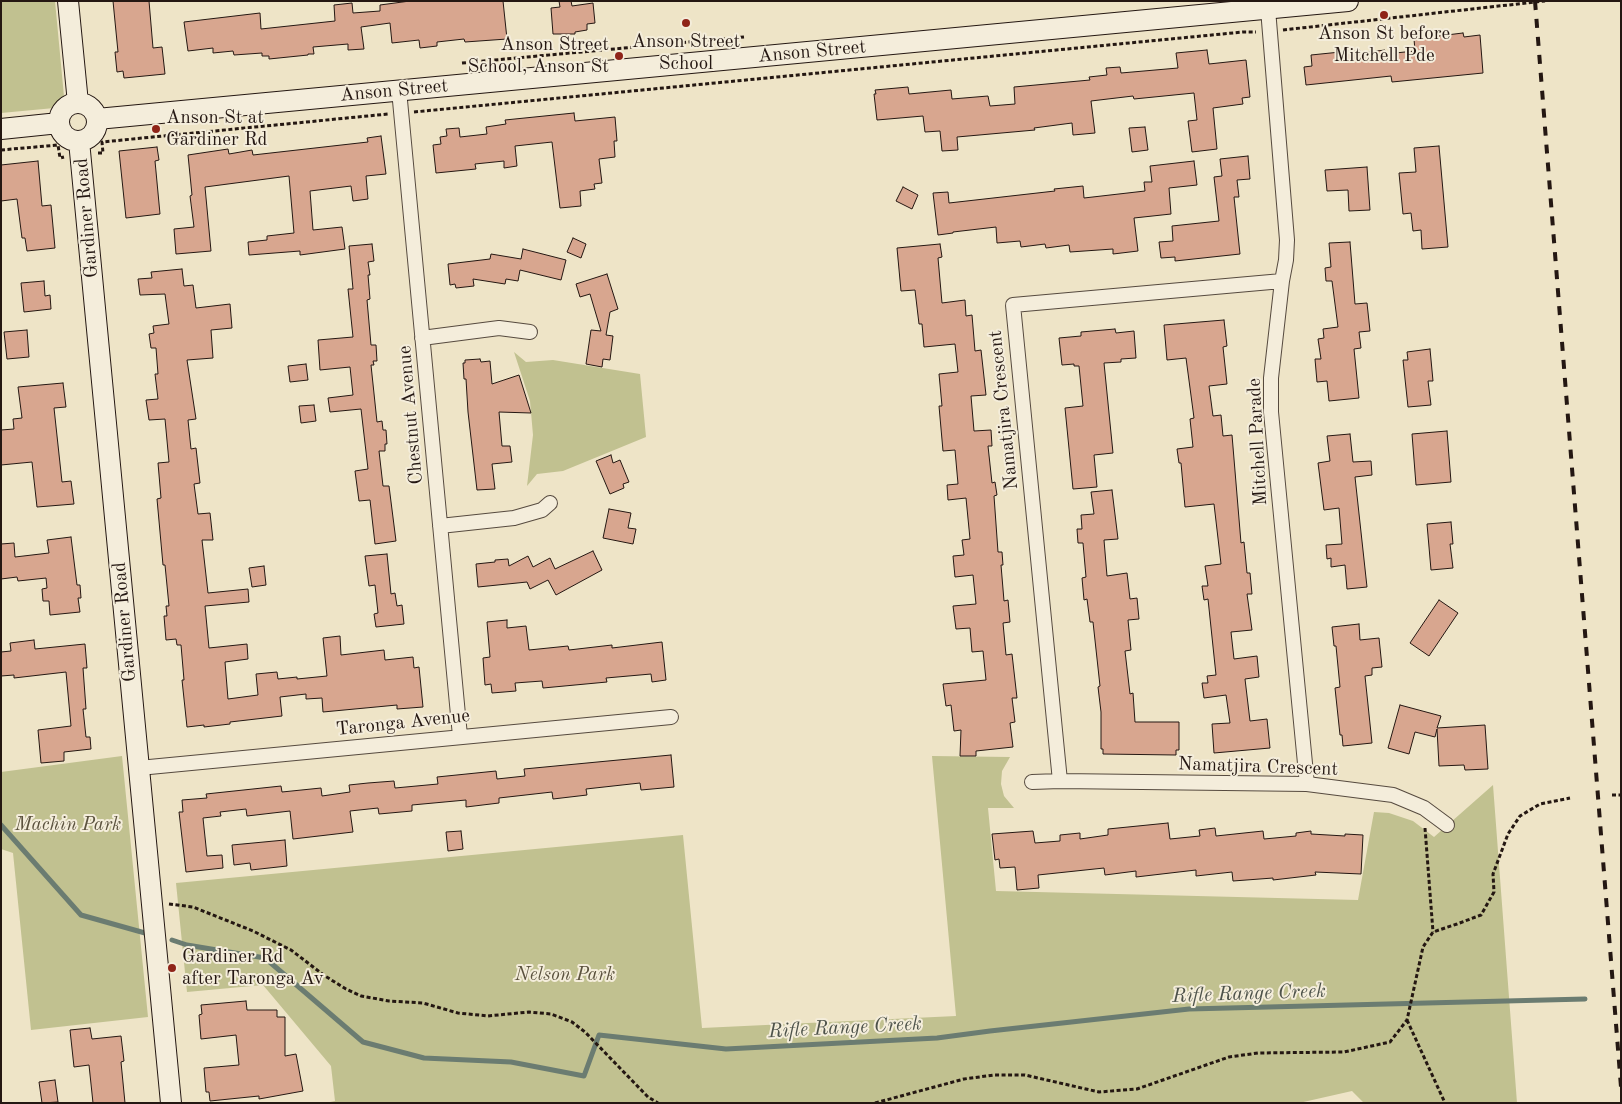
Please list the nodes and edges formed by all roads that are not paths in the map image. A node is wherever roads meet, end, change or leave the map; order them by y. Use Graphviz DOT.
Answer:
graph roads {
  1 [pos="68,1"];
  2 [pos="1348,1"];
  3 [pos="1268,9"];
  4 [pos="399,90"];
  5 [pos="78,103"];
  6 [pos="97,119"];
  7 [pos="59,123"];
  8 [pos="1,129"];
  9 [pos="80,148"];
  10 [pos="1282,281"];
  11 [pos="530,332"];
  12 [pos="422,338"];
  13 [pos="550,503"];
  14 [pos="440,526"];
  15 [pos="671,717"];
  16 [pos="460,736"];
  17 [pos="139,768"];
  18 [pos="1060,781"];
  19 [pos="1032,782"];
  20 [pos="1307,784"];
  21 [pos="1447,825"];
  22 [pos="171,1103"];
  1 -- 5 [label="street"];
  2 -- 3 [label="street, Anson Street"];
  3 -- 4 [label="street, Anson Street"];
  3 -- 10 [label="street, Mitchell Parade"];
  4 -- 6 [label="street, Anson Street"];
  4 -- 12 [label="street, Chestnut Avenue"];
  5 -- 6 [label="street"];
  5 -- 7 [label="street"];
  6 -- 9 [label="street"];
  7 -- 8 [label="street"];
  7 -- 9 [label="street"];
  9 -- 17 [label="street, Gardiner Road"];
  10 -- 18 [label="street, Namatjira Crescent"];
  10 -- 20 [label="street, Mitchell Parade"];
  11 -- 12 [label="street"];
  12 -- 14 [label="street, Chestnut Avenue"];
  13 -- 14 [label="street"];
  14 -- 16 [label="street, Chestnut Avenue"];
  15 -- 16 [label="street, Taronga Avenue"];
  16 -- 17 [label="street, Taronga Avenue"];
  17 -- 22 [label="street, Gardiner Road"];
  18 -- 19 [label="street, Namatjira Crescent"];
  18 -- 20 [label="street, Namatjira Crescent"];
  20 -- 21 [label="street, Namatjira Crescent"];
}
